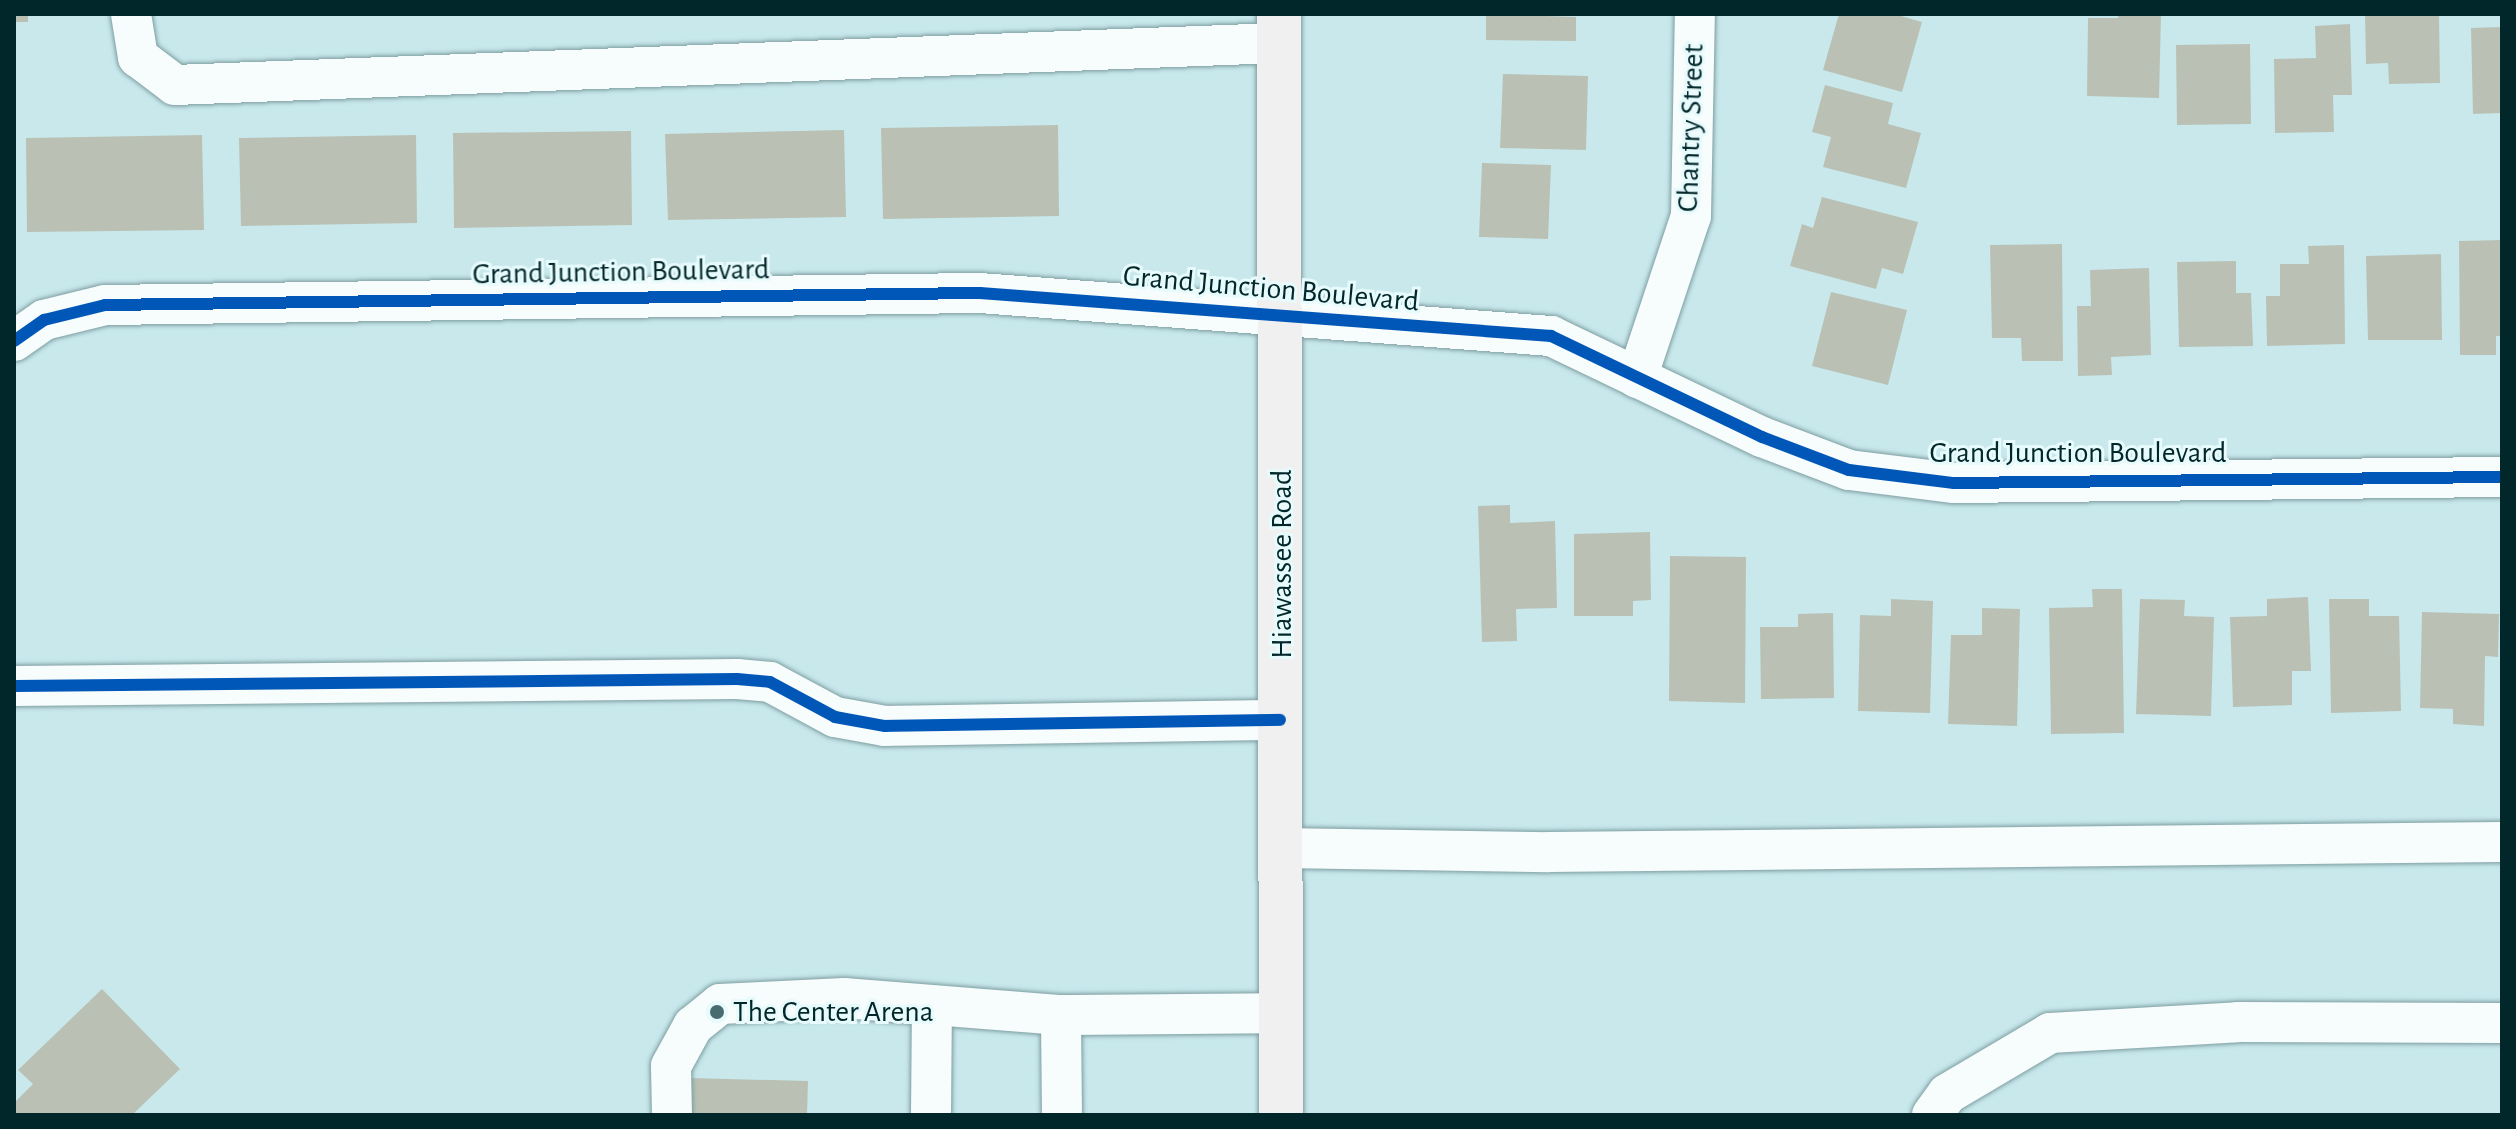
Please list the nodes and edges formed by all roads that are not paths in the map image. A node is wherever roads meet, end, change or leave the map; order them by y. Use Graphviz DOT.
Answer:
graph roads {
  1 [pos="131,14"];
  2 [pos="1695,14"];
  3 [pos="1279,28"];
  4 [pos="1283,316"];
  5 [pos="14,341"];
  6 [pos="1637,378"];
  7 [pos="2502,477"];
  8 [pos="14,686"];
  9 [pos="1280,720"];
  10 [pos="2502,842"];
  11 [pos="1281,848"];
  12 [pos="932,1005"];
  13 [pos="1281,1013"];
  14 [pos="1061,1015"];
  15 [pos="2502,1023"];
  16 [pos="672,1115"];
  17 [pos="931,1115"];
  18 [pos="1062,1115"];
  19 [pos="1281,1115"];
  20 [pos="1932,1115"];
  1 -- 3 [label="street"];
  2 -- 6 [label="street, Chantry Street"];
  3 -- 4 [label="main road, Hiawassee Road"];
  4 -- 5 [label="street, Grand Junction Boulevard"];
  4 -- 6 [label="street, Grand Junction Boulevard"];
  4 -- 9 [label="main road, Hiawassee Road"];
  6 -- 7 [label="street, Grand Junction Boulevard"];
  8 -- 9 [label="street"];
  9 -- 11 [label="main road, Hiawassee Road"];
  10 -- 11 [label="street"];
  11 -- 13 [label="main road, Hiawassee Road"];
  12 -- 14 [label="street"];
  12 -- 16 [label="street"];
  12 -- 17 [label="street"];
  13 -- 14 [label="street"];
  13 -- 19 [label="main road, Hiawassee Road"];
  14 -- 18 [label="street"];
  15 -- 20 [label="street"];
}
